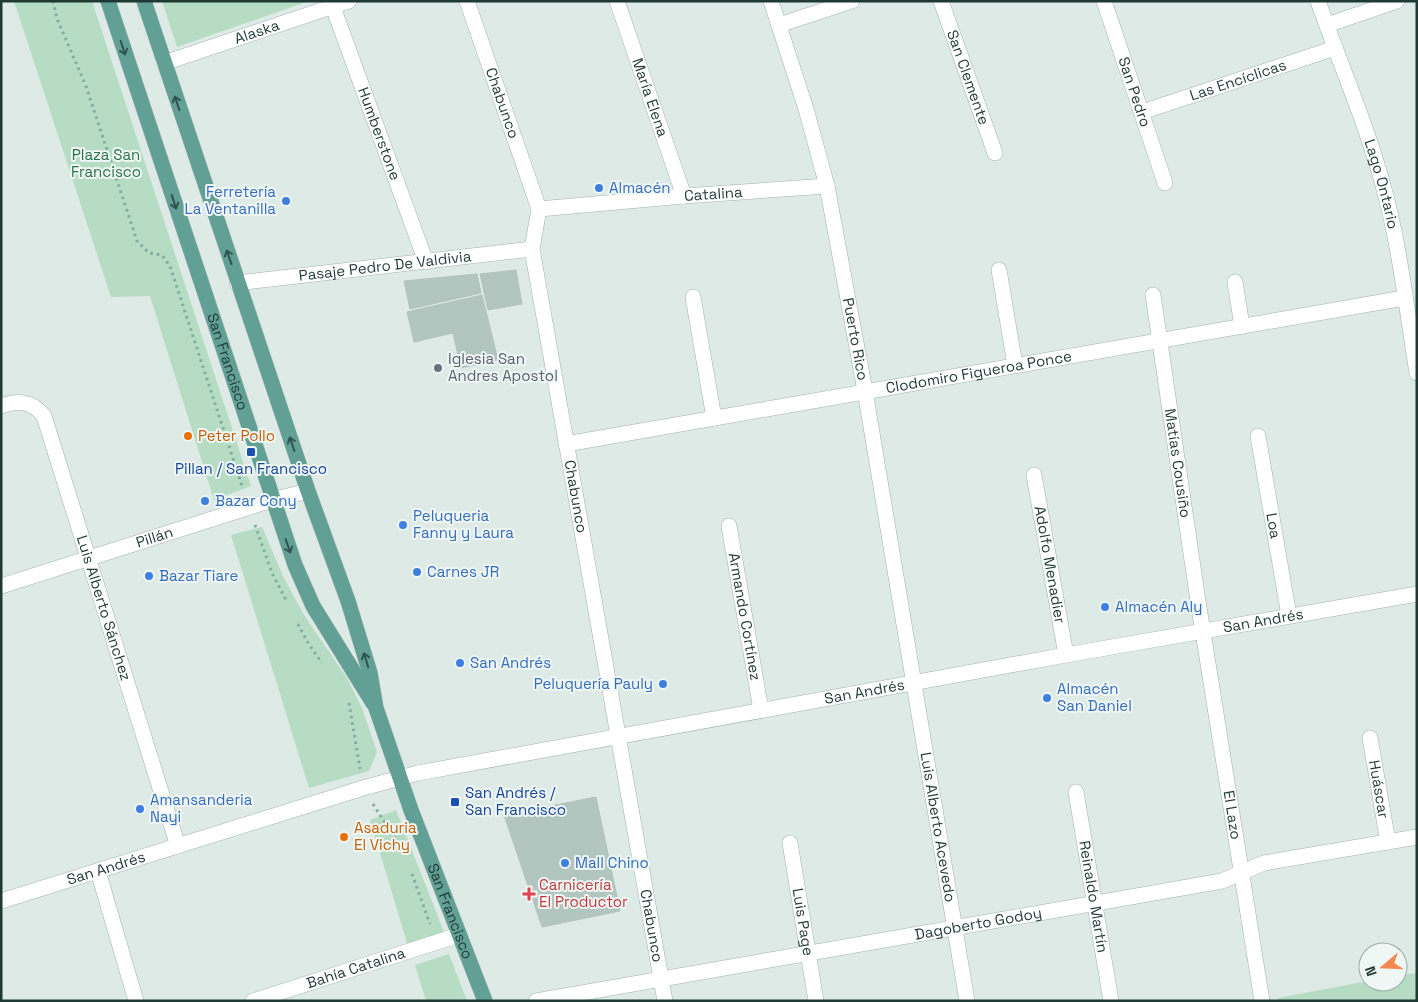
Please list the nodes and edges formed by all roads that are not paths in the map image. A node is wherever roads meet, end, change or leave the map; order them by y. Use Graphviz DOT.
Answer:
graph roads {
  1 [pos="108,1"];
  2 [pos="144,1"];
  3 [pos="349,1"];
  4 [pos="468,1"];
  5 [pos="617,1"];
  6 [pos="771,1"];
  7 [pos="852,1"];
  8 [pos="941,1"];
  9 [pos="1104,1"];
  10 [pos="1318,1"];
  11 [pos="1397,1"];
  12 [pos="333,6"];
  13 [pos="778,25"];
  14 [pos="1327,26"];
  15 [pos="1335,48"];
  16 [pos="164,63"];
  17 [pos="1142,112"];
  18 [pos="995,153"];
  19 [pos="1165,183"];
  20 [pos="828,186"];
  21 [pos="684,196"];
  22 [pos="539,209"];
  23 [pos="532,249"];
  24 [pos="426,262"];
  25 [pos="999,270"];
  26 [pos="1235,282"];
  27 [pos="238,283"];
  28 [pos="1153,295"];
  29 [pos="693,296"];
  30 [pos="1404,298"];
  31 [pos="1242,326"];
  32 [pos="1160,340"];
  33 [pos="1015,366"];
  34 [pos="1417,373"];
  35 [pos="865,391"];
  36 [pos="1,406"];
  37 [pos="714,418"];
  38 [pos="1258,436"];
  39 [pos="566,444"];
  40 [pos="1034,475"];
  41 [pos="308,491"];
  42 [pos="272,500"];
  43 [pos="729,526"];
  44 [pos="88,559"];
  45 [pos="1,586"];
  46 [pos="1417,594"];
  47 [pos="1289,616"];
  48 [pos="1202,630"];
  49 [pos="1066,655"];
  50 [pos="913,682"];
  51 [pos="376,708"];
  52 [pos="761,710"];
  53 [pos="617,736"];
  54 [pos="1370,738"];
  55 [pos="400,778"];
  56 [pos="1076,792"];
  57 [pos="1417,837"];
  58 [pos="1388,842"];
  59 [pos="790,843"];
  60 [pos="178,846"];
  61 [pos="98,871"];
  62 [pos="1242,872"];
  63 [pos="1,901"];
  64 [pos="1094,903"];
  65 [pos="954,928"];
  66 [pos="459,935"];
  67 [pos="808,953"];
  68 [pos="662,979"];
  69 [pos="289,995"];
  70 [pos="136,1001"];
  71 [pos="252,1001"];
  72 [pos="485,1001"];
  73 [pos="536,1001"];
  74 [pos="665,1001"];
  75 [pos="816,1001"];
  76 [pos="967,1001"];
  77 [pos="1111,1001"];
  78 [pos="1262,1001"];
  1 -- 42 [label="main road, San Francisco, one-way"];
  2 -- 16 [label="main road, San Francisco"];
  3 -- 12 [label="street, Alaska"];
  4 -- 22 [label="street, Chabunco"];
  5 -- 21 [label="street, María Elena"];
  6 -- 13 [label="street, Puerto Rico"];
  7 -- 13 [label="street"];
  8 -- 18 [label="street, San Clemente"];
  9 -- 17 [label="street, San Pedro"];
  10 -- 14 [label="street, Lago Ontario"];
  11 -- 14 [label="street"];
  12 -- 16 [label="street, Alaska"];
  12 -- 24 [label="street, Humberstone"];
  13 -- 20 [label="street, Puerto Rico"];
  14 -- 15 [label="street, Lago Ontario"];
  15 -- 17 [label="street, Las Encíclicas"];
  15 -- 30 [label="street, Lago Ontario"];
  27 -- 16 [label="main road, San Francisco, one-way"];
  17 -- 19 [label="street, San Pedro"];
  20 -- 21 [label="street, Catalina"];
  20 -- 35 [label="street, Puerto Rico"];
  21 -- 22 [label="street, Catalina"];
  22 -- 23 [label="street, Chabunco"];
  23 -- 24 [label="street, Pasaje Pedro De Valdivia"];
  23 -- 39 [label="street, Chabunco"];
  24 -- 27 [label="street, Pasaje Pedro De Valdivia"];
  25 -- 33 [label="street"];
  26 -- 31 [label="street"];
  41 -- 27 [label="main road, San Francisco, one-way"];
  28 -- 32 [label="street, Matías Cousiño"];
  29 -- 37 [label="street"];
  30 -- 31 [label="street, Clodomiro Figueroa Ponce"];
  30 -- 34 [label="street, Lago Ontario"];
  31 -- 32 [label="street, Clodomiro Figueroa Ponce"];
  32 -- 33 [label="street, Clodomiro Figueroa Ponce"];
  32 -- 48 [label="street, Matías Cousiño"];
  33 -- 35 [label="street, Clodomiro Figueroa Ponce"];
  35 -- 37 [label="street, Clodomiro Figueroa Ponce"];
  35 -- 50 [label="street, Puerto Rico"];
  36 -- 44 [label="street, Luis Alberto Sánchez"];
  37 -- 39 [label="street, Clodomiro Figueroa Ponce"];
  38 -- 47 [label="street, Loa"];
  39 -- 53 [label="street, Chabunco"];
  40 -- 49 [label="street, Adolfo Menadier"];
  41 -- 42 [label="street, Pillán"];
  51 -- 41 [label="main road, San Francisco, one-way"];
  42 -- 44 [label="street, Pillán"];
  42 -- 51 [label="main road, San Francisco, one-way"];
  43 -- 52 [label="street, Armando Cortínez"];
  44 -- 45 [label="street, Pillán"];
  44 -- 60 [label="street, Luis Alberto Sánchez"];
  46 -- 47 [label="street, San Andrés"];
  47 -- 48 [label="street, San Andrés"];
  48 -- 49 [label="street, San Andrés"];
  48 -- 62 [label="street, El Lazo"];
  49 -- 50 [label="street, San Andrés"];
  50 -- 52 [label="street, San Andrés"];
  50 -- 65 [label="street, Luis Alberto Acevedo"];
  51 -- 55 [label="main road, San Francisco"];
  52 -- 53 [label="street, San Andrés"];
  53 -- 55 [label="street, San Andrés"];
  53 -- 68 [label="street, Chabunco"];
  54 -- 58 [label="street, Huáscar"];
  55 -- 60 [label="street, San Andrés"];
  55 -- 66 [label="main road, San Francisco"];
  56 -- 64 [label="street, Reinaldo Martín"];
  57 -- 58 [label="street, Dagoberto Godoy"];
  58 -- 62 [label="street, Dagoberto Godoy"];
  59 -- 67 [label="street, Luis Page"];
  60 -- 61 [label="street, San Andrés"];
  61 -- 63 [label="street, San Andrés"];
  61 -- 70 [label="street"];
  62 -- 64 [label="street, Dagoberto Godoy"];
  62 -- 78 [label="street, El Lazo"];
  64 -- 65 [label="street, Dagoberto Godoy"];
  64 -- 77 [label="street, Reinaldo Martín"];
  65 -- 67 [label="street, Dagoberto Godoy"];
  65 -- 76 [label="street, Luis Alberto Acevedo"];
  66 -- 69 [label="street, Bahía Catalina"];
  66 -- 72 [label="main road, San Francisco"];
  67 -- 68 [label="street, Dagoberto Godoy"];
  67 -- 75 [label="street, Luis Page"];
  68 -- 73 [label="street, Dagoberto Godoy"];
  68 -- 74 [label="street, Chabunco"];
  69 -- 71 [label="street, Bahía Catalina"];
}
